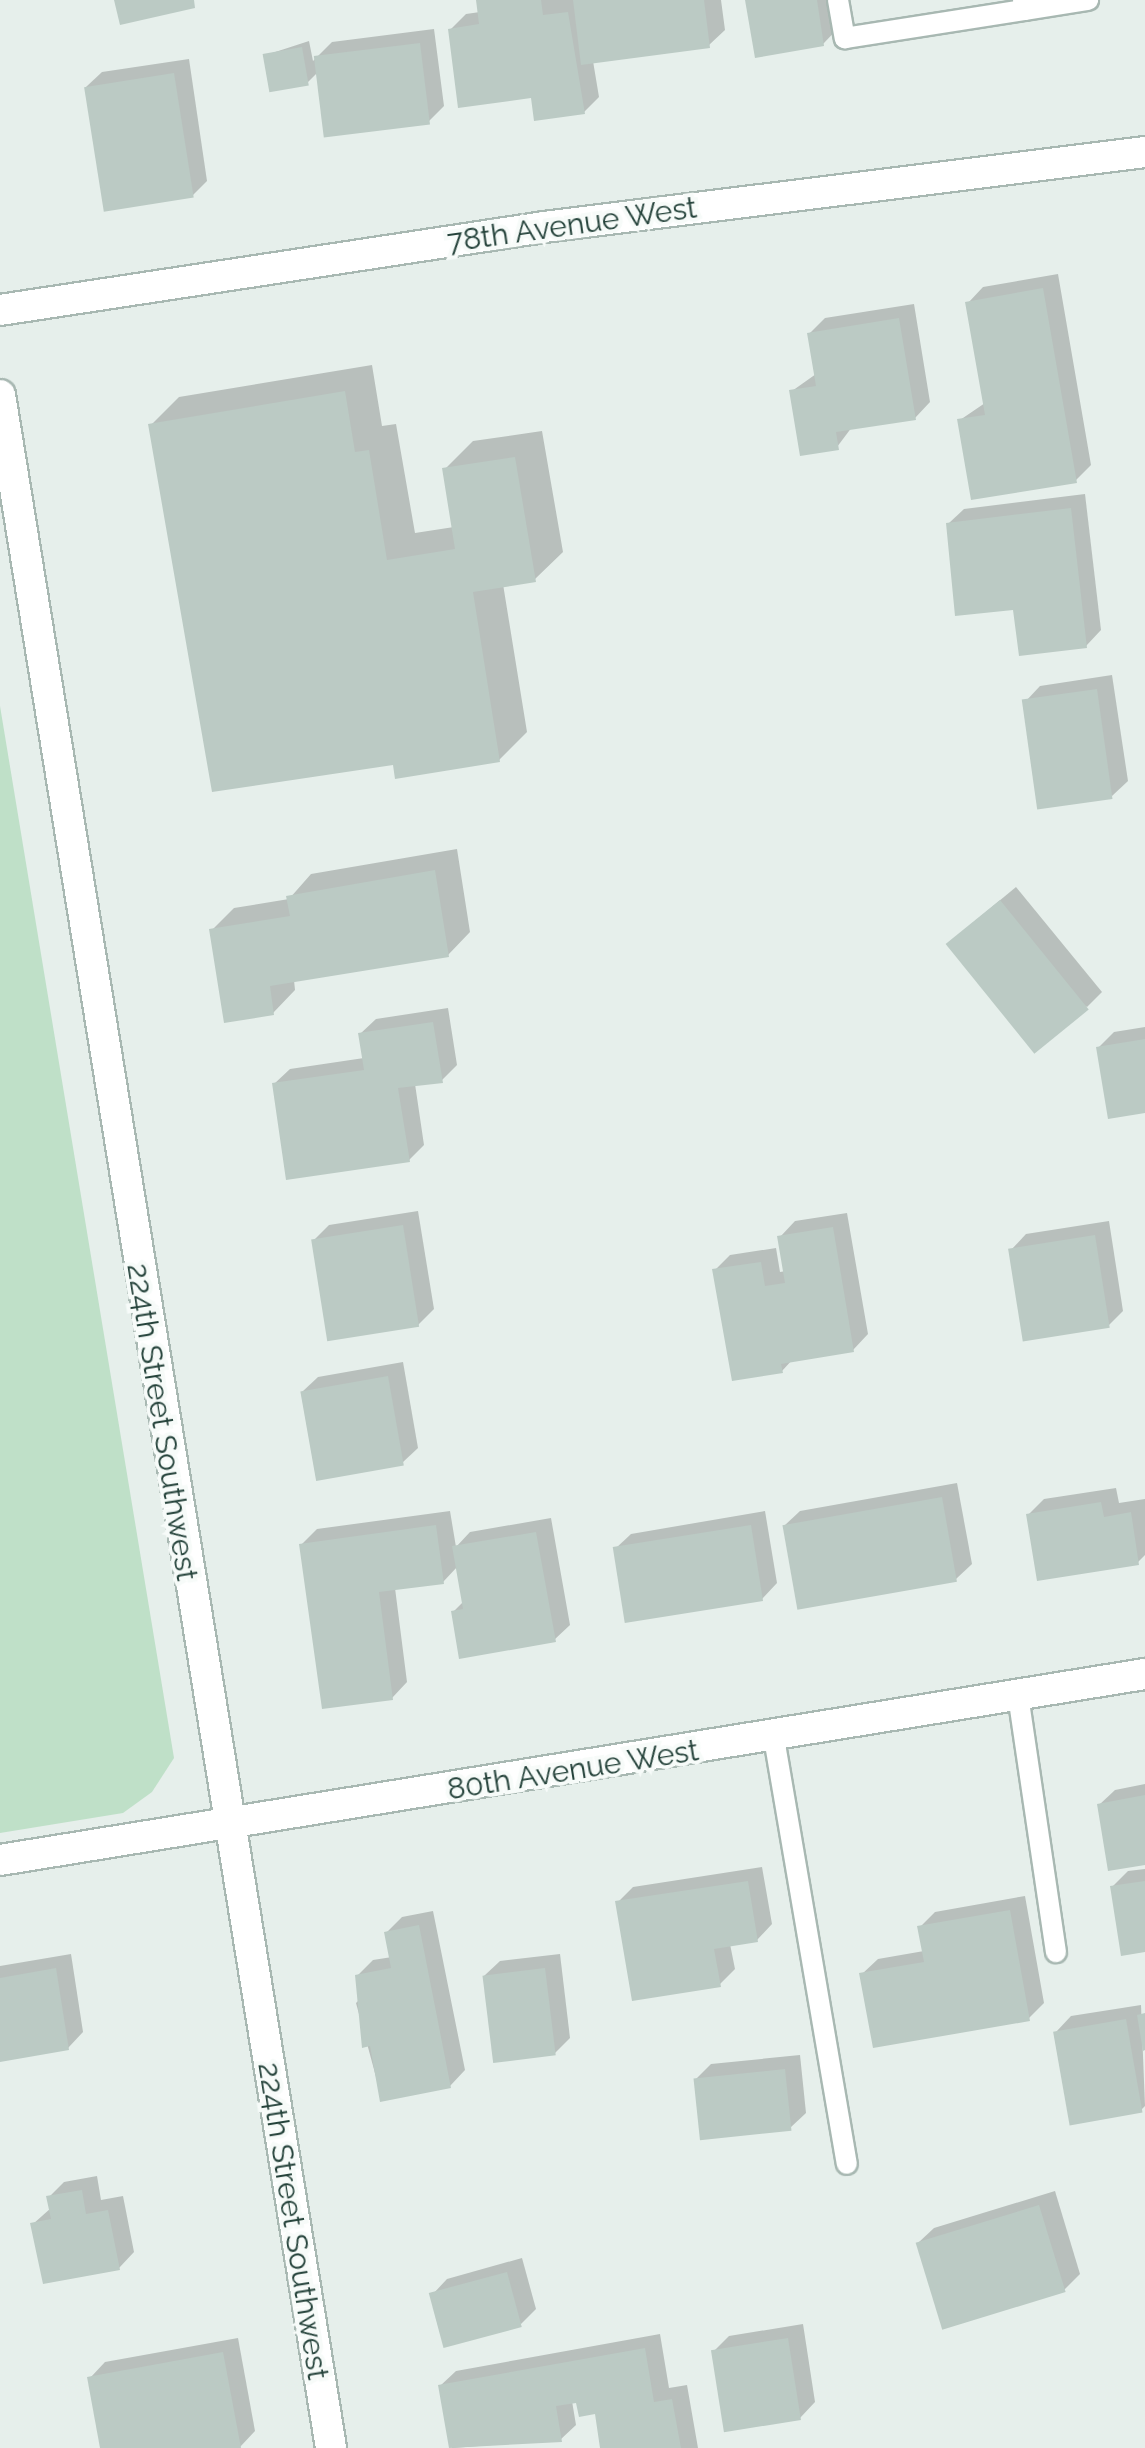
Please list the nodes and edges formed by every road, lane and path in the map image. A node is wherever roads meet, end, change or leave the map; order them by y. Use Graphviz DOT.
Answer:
graph roads {
  1 [pos="838,0"];
  2 [pos="1088,0"];
  3 [pos="1024,5"];
  4 [pos="1145,152"];
  5 [pos="0,310"];
  6 [pos="0,395"];
  7 [pos="1145,1674"];
  8 [pos="1018,1695"];
  9 [pos="774,1738"];
  10 [pos="228,1824"];
  11 [pos="0,1860"];
  12 [pos="1056,1952"];
  13 [pos="847,2164"];
  14 [pos="331,2448"];
  1 -- 3 [label="lane"];
  2 -- 3 [label="lane"];
  4 -- 5 [label="street, 78th Avenue West"];
  6 -- 10 [label="street, 224th Street Southwest"];
  7 -- 8 [label="street, 80th Avenue West"];
  8 -- 9 [label="street, 80th Avenue West"];
  8 -- 12 [label="lane"];
  9 -- 10 [label="street, 80th Avenue West"];
  9 -- 13 [label="lane"];
  10 -- 11 [label="street, 80th Avenue West"];
  10 -- 14 [label="street, 224th Street Southwest"];
}
